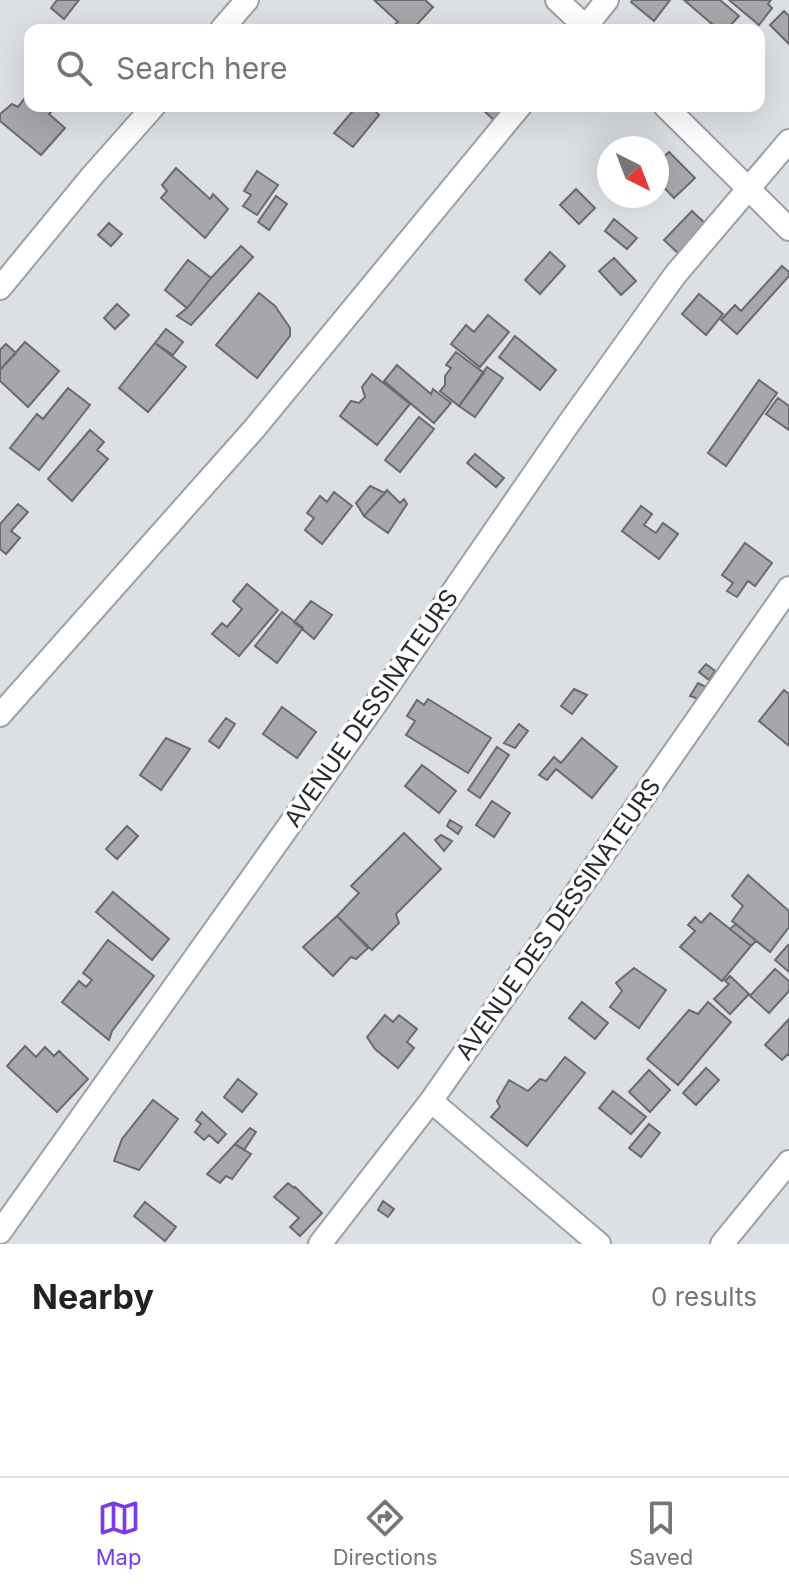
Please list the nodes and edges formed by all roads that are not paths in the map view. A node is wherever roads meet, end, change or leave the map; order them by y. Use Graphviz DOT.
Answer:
graph roads {
  1 [pos="247,0"];
  2 [pos="557,0"];
  3 [pos="607,0"];
  4 [pos="226,24"];
  5 [pos="581,24"];
  6 [pos="590,24"];
  7 [pos="149,112"];
  8 [pos="515,112"];
  9 [pos="671,112"];
  10 [pos="789,141"];
  11 [pos="748,189"];
  12 [pos="789,229"];
  13 [pos="0,288"];
  14 [pos="789,588"];
  15 [pos="0,715"];
  16 [pos="431,1101"];
  17 [pos="789,1162"];
  18 [pos="0,1232"];
  19 [pos="320,1244"];
  20 [pos="599,1244"];
  21 [pos="722,1244"];
  1 -- 4 [label="street"];
  2 -- 5 [label="street"];
  3 -- 6 [label="street"];
  7 -- 13 [label="street"];
  8 -- 15 [label="street"];
  9 -- 11 [label="street"];
  10 -- 11 [label="street, AVENUE DESSINATEURS"];
  11 -- 12 [label="street"];
  11 -- 18 [label="street, AVENUE DESSINATEURS"];
  14 -- 16 [label="street, AVENUE DES DESSINATEURS"];
  16 -- 19 [label="street, AVENUE DES DESSINATEURS"];
  16 -- 20 [label="street"];
  17 -- 21 [label="street"];
}
